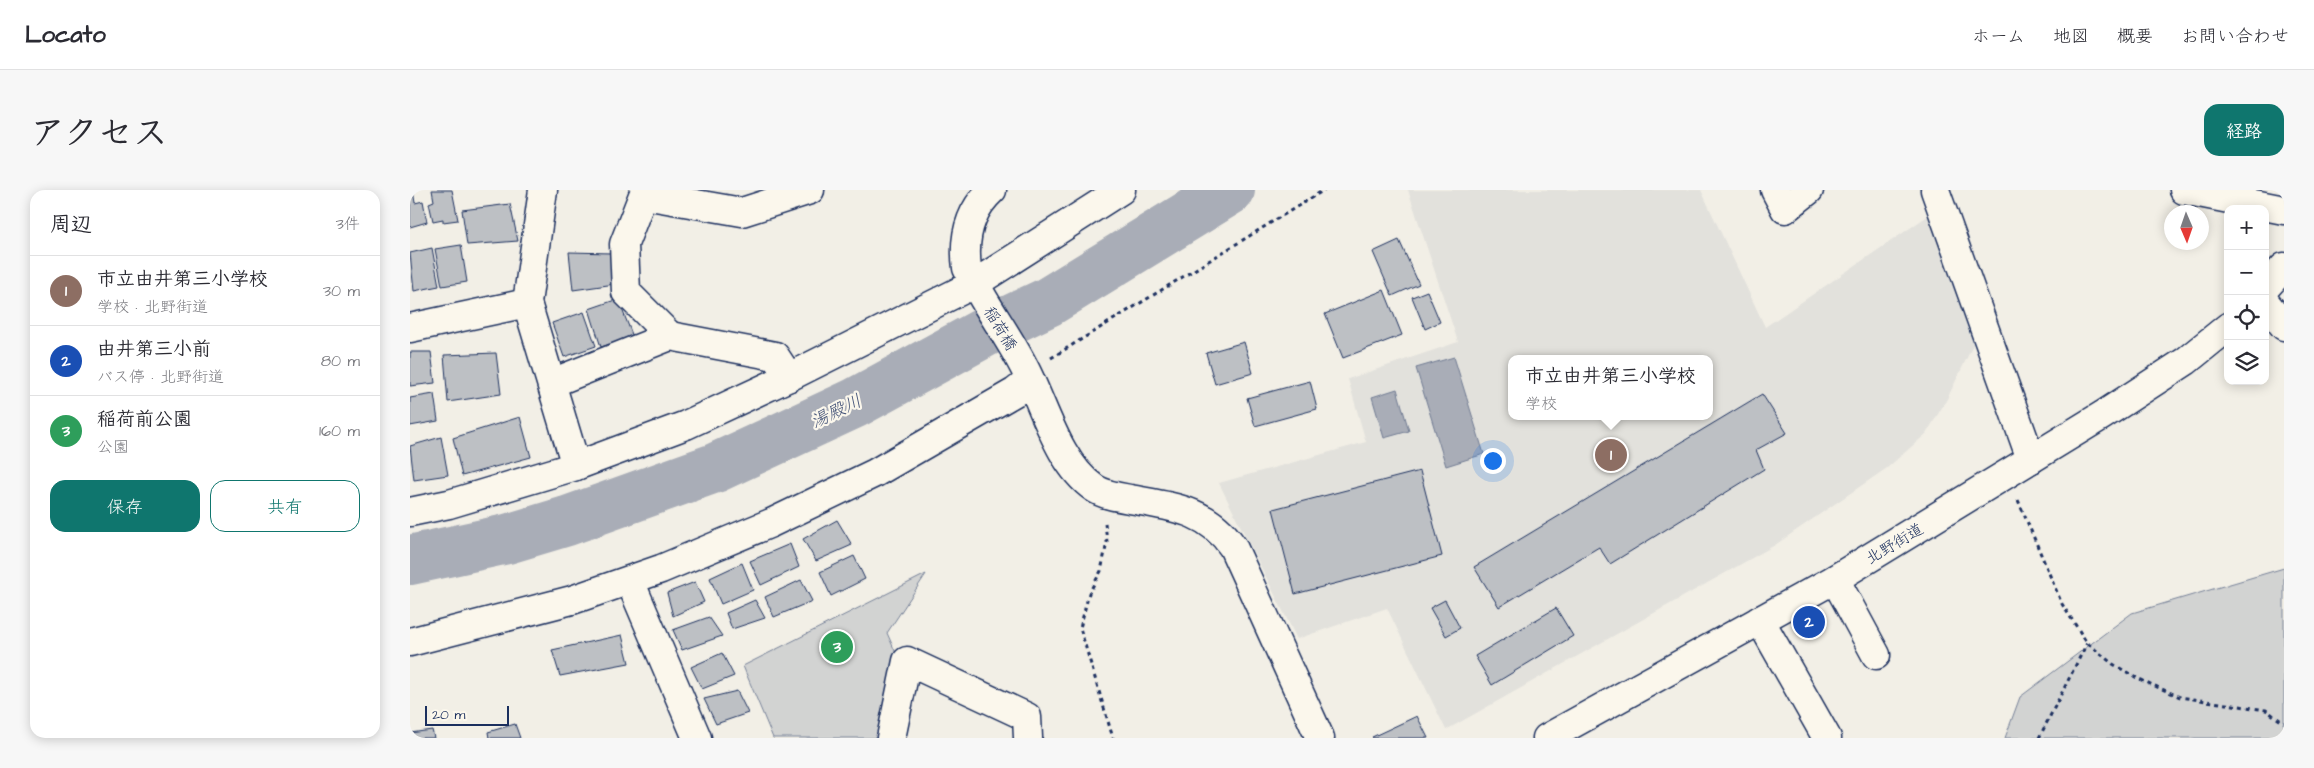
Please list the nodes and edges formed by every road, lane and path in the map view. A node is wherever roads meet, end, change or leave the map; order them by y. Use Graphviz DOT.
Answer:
graph roads {
  1 [pos="543,190"];
  2 [pos="810,190"];
  3 [pos="992,190"];
  4 [pos="1121,190"];
  5 [pos="1324,190"];
  6 [pos="1775,190"];
  7 [pos="1809,190"];
  8 [pos="1935,190"];
  9 [pos="2184,190"];
  10 [pos="644,192"];
  11 [pos="2284,210"];
  12 [pos="2284,267"];
  13 [pos="2269,284"];
  14 [pos="976,286"];
  15 [pos="526,303"];
  16 [pos="2269,307"];
  17 [pos="2284,326"];
  18 [pos="410,328"];
  19 [pos="2224,330"];
  20 [pos="670,336"];
  21 [pos="1027,373"];
  22 [pos="789,377"];
  23 [pos="552,384"];
  24 [pos="2031,459"];
  25 [pos="576,466"];
  26 [pos="2007,473"];
  27 [pos="1096,489"];
  28 [pos="410,512"];
  29 [pos="1834,579"];
  30 [pos="630,581"];
  31 [pos="1760,620"];
  32 [pos="410,642"];
  33 [pos="2087,643"];
  34 [pos="1876,655"];
  35 [pos="2284,723"];
  36 [pos="1553,736"];
  37 [pos="697,738"];
  38 [pos="891,738"];
  39 [pos="1028,738"];
  40 [pos="1113,738"];
  41 [pos="1320,738"];
  42 [pos="1827,738"];
  43 [pos="2039,738"];
  1 -- 15 [label="street"];
  2 -- 10 [label="street"];
  3 -- 14 [label="street, 稲荷橋"];
  4 -- 14 [label="street"];
  5 -- 21 [label="path"];
  6 -- 7 [label="street"];
  8 -- 24 [label="street"];
  9 -- 11 [label="street"];
  10 -- 20 [label="street"];
  12 -- 13 [label="street"];
  14 -- 21 [label="street, 稲荷橋"];
  14 -- 22 [label="street"];
  15 -- 18 [label="street"];
  15 -- 23 [label="street"];
  16 -- 17 [label="street"];
  19 -- 24 [label="street, 北野街道"];
  20 -- 22 [label="street"];
  20 -- 23 [label="street"];
  21 -- 27 [label="street, 稲荷橋"];
  21 -- 30 [label="street"];
  22 -- 25 [label="street"];
  23 -- 25 [label="street"];
  24 -- 26 [label="street, 北野街道"];
  25 -- 28 [label="street"];
  26 -- 29 [label="street, 北野街道"];
  26 -- 33 [label="path"];
  27 -- 40 [label="path"];
  27 -- 41 [label="street"];
  29 -- 31 [label="street, 北野街道"];
  29 -- 34 [label="street"];
  30 -- 32 [label="street"];
  30 -- 37 [label="street"];
  31 -- 36 [label="street, 北野街道"];
  31 -- 42 [label="street"];
  33 -- 35 [label="path"];
  33 -- 43 [label="path"];
  38 -- 39 [label="street"];
}
